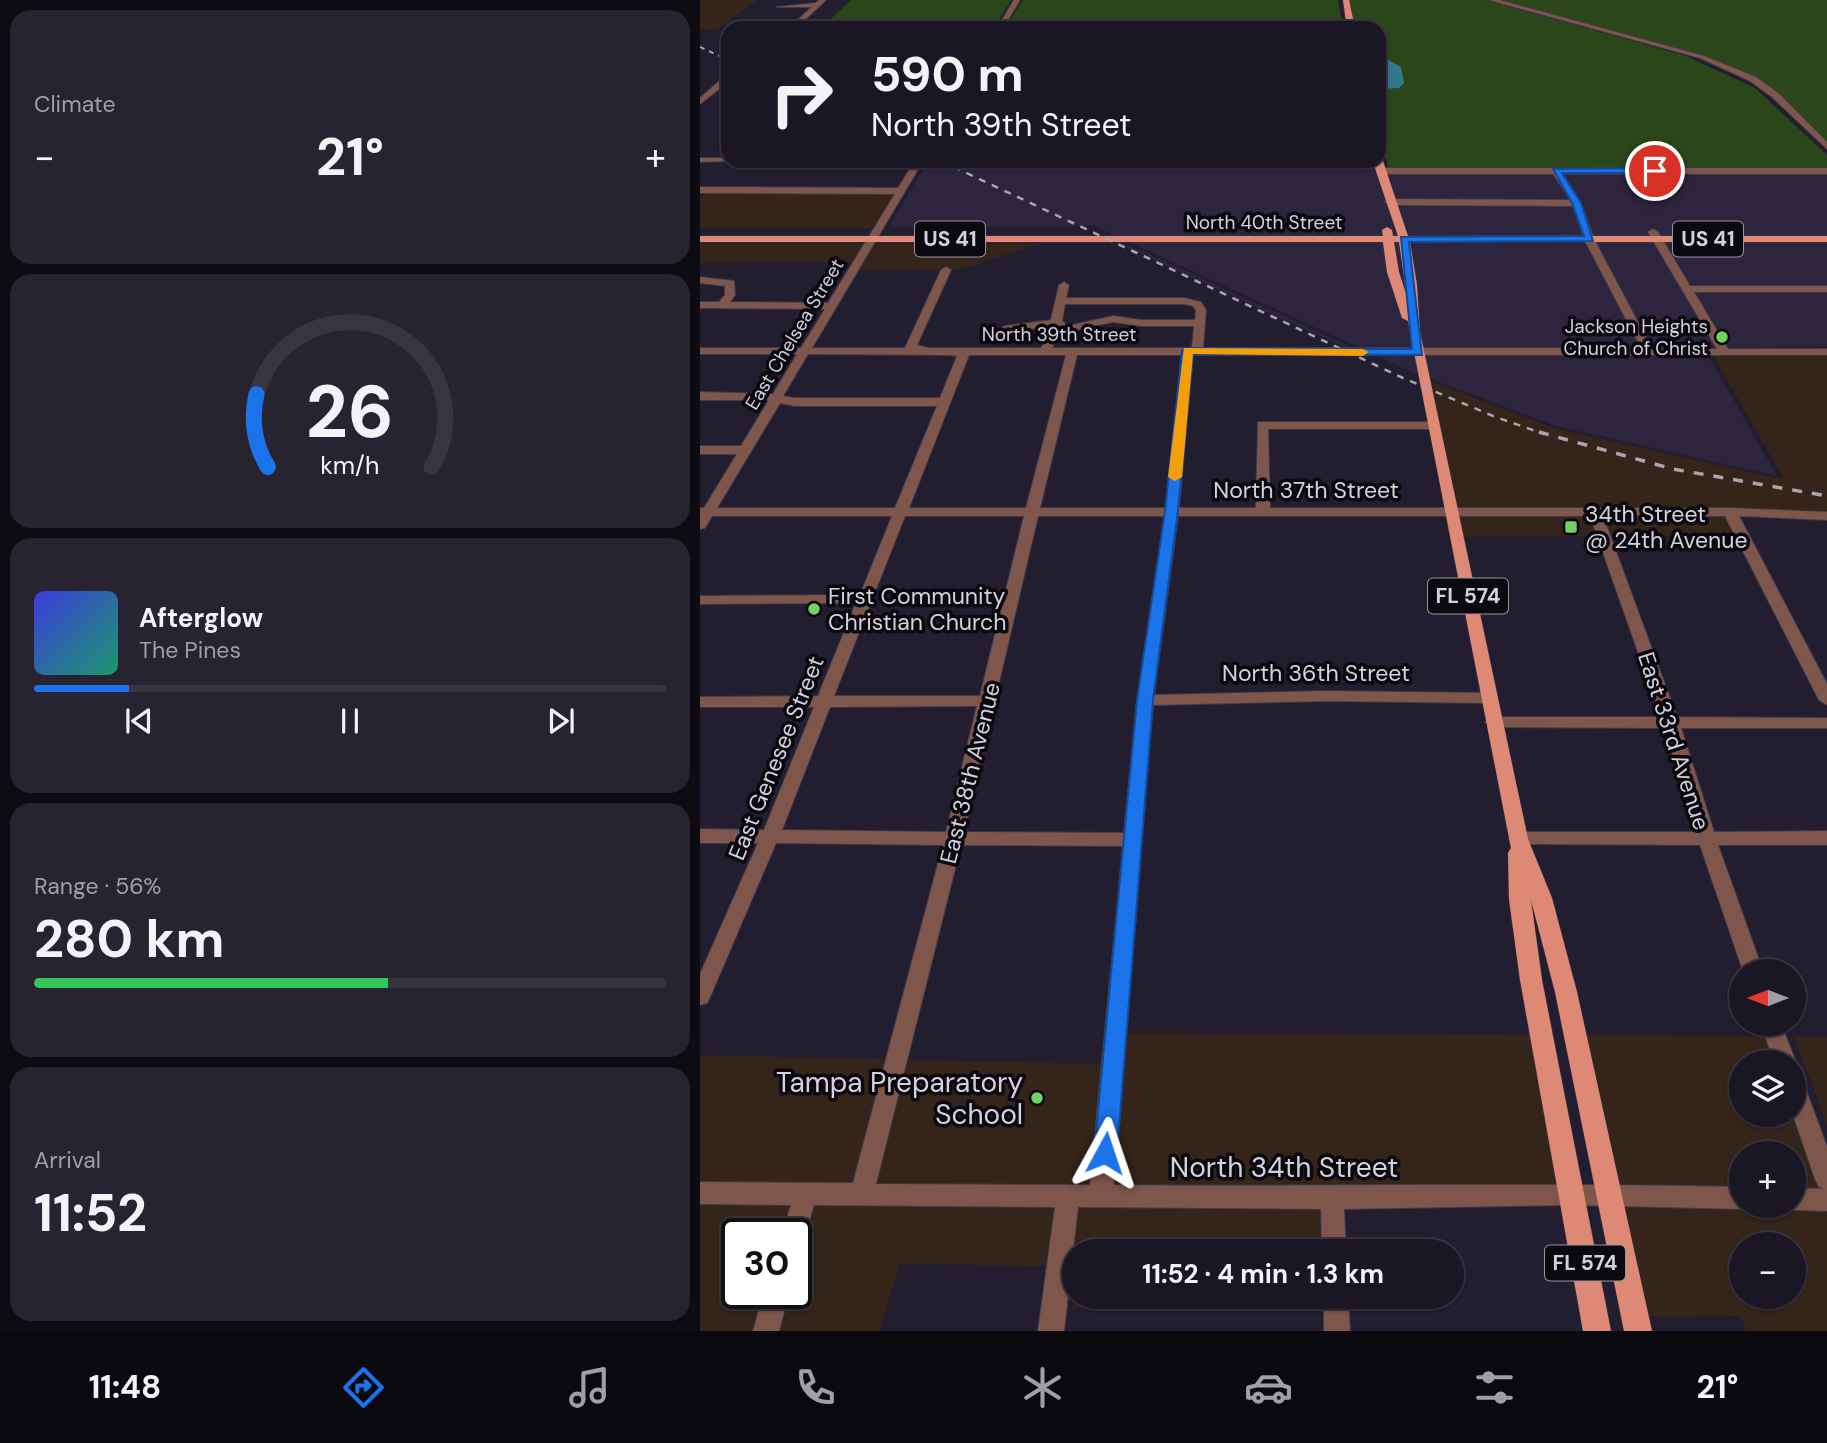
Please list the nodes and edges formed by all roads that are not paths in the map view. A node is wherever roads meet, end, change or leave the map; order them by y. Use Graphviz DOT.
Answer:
graph roads {
  1 [pos="1017,0"];
  2 [pos="1346,0"];
  3 [pos="1492,0"];
  4 [pos="820,3"];
  5 [pos="780,7"];
  6 [pos="800,21"];
  7 [pos="1004,21"];
  8 [pos="1350,21"];
  9 [pos="721,84"];
  10 [pos="700,102"];
  11 [pos="1827,147"];
  12 [pos="700,160"];
  13 [pos="721,160"];
  14 [pos="1386,166"];
  15 [pos="915,168"];
  16 [pos="1380,168"];
  17 [pos="1556,171"];
  18 [pos="1827,171"];
  19 [pos="902,191"];
  20 [pos="701,192"];
  21 [pos="1389,202"];
  22 [pos="1577,203"];
  23 [pos="1827,231"];
  24 [pos="700,232"];
  25 [pos="1588,235"];
  26 [pos="1655,235"];
  27 [pos="1784,235"];
  28 [pos="738,236"];
  29 [pos="875,236"];
  30 [pos="1387,236"];
  31 [pos="1403,236"];
  32 [pos="700,239"];
  33 [pos="1827,239"];
  34 [pos="946,270"];
  35 [pos="700,280"];
  36 [pos="1064,285"];
  37 [pos="1688,289"];
  38 [pos="1827,289"];
  39 [pos="1059,301"];
  40 [pos="700,305"];
  41 [pos="722,305"];
  42 [pos="831,306"];
  43 [pos="1056,322"];
  44 [pos="1200,323"];
  45 [pos="1005,329"];
  46 [pos="1066,330"];
  47 [pos="1414,332"];
  48 [pos="700,351"];
  49 [pos="804,351"];
  50 [pos="937,351"];
  51 [pos="1045,351"];
  52 [pos="1192,351"];
  53 [pos="1648,351"];
  54 [pos="1724,351"];
  55 [pos="1072,352"];
  56 [pos="1418,352"];
  57 [pos="1827,352"];
  58 [pos="700,396"];
  59 [pos="776,397"];
  60 [pos="946,402"];
  61 [pos="1433,426"];
  62 [pos="700,450"];
  63 [pos="745,450"];
  64 [pos="1031,511"];
  65 [pos="1172,511"];
  66 [pos="1263,511"];
  67 [pos="1450,511"];
  68 [pos="704,512"];
  69 [pos="1595,512"];
  70 [pos="1730,512"];
  71 [pos="902,513"];
  72 [pos="1827,516"];
  73 [pos="700,526"];
  74 [pos="864,599"];
  75 [pos="700,600"];
  76 [pos="1488,698"];
  77 [pos="1145,700"];
  78 [pos="1827,700"];
  79 [pos="988,701"];
  80 [pos="700,702"];
  81 [pos="824,702"];
  82 [pos="1493,722"];
  83 [pos="1671,723"];
  84 [pos="1827,723"];
  85 [pos="700,836"];
  86 [pos="770,837"];
  87 [pos="954,838"];
  88 [pos="1827,838"];
  89 [pos="1518,839"];
  90 [pos="1707,839"];
  91 [pos="1133,840"];
  92 [pos="1749,959"];
  93 [pos="701,992"];
  94 [pos="1806,1120"];
  95 [pos="1827,1179"];
  96 [pos="700,1193"];
  97 [pos="806,1193"];
  98 [pos="862,1193"];
  99 [pos="1573,1194"];
  100 [pos="1611,1195"];
  101 [pos="1068,1196"];
  102 [pos="1101,1196"];
  103 [pos="1332,1198"];
  104 [pos="1729,1198"];
  105 [pos="1806,1199"];
  106 [pos="1827,1200"];
  107 [pos="799,1218"];
  108 [pos="1334,1239"];
  109 [pos="772,1309"];
  110 [pos="1336,1309"];
  111 [pos="766,1331"];
  112 [pos="1051,1331"];
  113 [pos="1337,1331"];
  114 [pos="1597,1331"];
  115 [pos="1638,1331"];
  1 -- 7 [label="street"];
  2 -- 8 [label="main road"];
  3 -- 11 [label="street"];
  4 -- 5 [label="street"];
  4 -- 6 [label="street"];
  9 -- 10 [label="street"];
  12 -- 13 [label="street"];
  14 -- 17 [label="street"];
  15 -- 19 [label="street, East Chelsea Street"];
  16 -- 21 [label="main road, FL 574"];
  17 -- 18 [label="street"];
  17 -- 22 [label="street"];
  19 -- 20 [label="street"];
  19 -- 29 [label="street, East Chelsea Street"];
  21 -- 22 [label="street"];
  21 -- 30 [label="main road, FL 574"];
  21 -- 31 [label="main road, FL 574"];
  22 -- 25 [label="street"];
  23 -- 27 [label="main road, North 40th Street / US 41"];
  24 -- 28 [label="main road, North 40th Street / US 41"];
  25 -- 26 [label="main road, North 40th Street / US 41"];
  25 -- 31 [label="main road, North 40th Street / US 41"];
  25 -- 53 [label="street"];
  26 -- 27 [label="main road, North 40th Street / US 41"];
  26 -- 37 [label="street"];
  27 -- 33 [label="main road, North 40th Street / US 41"];
  28 -- 29 [label="main road, North 40th Street / US 41"];
  28 -- 32 [label="main road, North 40th Street / US 41"];
  29 -- 30 [label="main road, North 40th Street / US 41"];
  29 -- 42 [label="street, East Chelsea Street"];
  30 -- 31 [label="main road, North 40th Street / US 41"];
  30 -- 47 [label="main road, FL 574"];
  31 -- 47 [label="main road, FL 574"];
  34 -- 50 [label="street, East Genesee Street"];
  35 -- 41 [label="street"];
  36 -- 39 [label="street"];
  37 -- 38 [label="street"];
  37 -- 54 [label="street"];
  39 -- 43 [label="street"];
  39 -- 44 [label="street"];
  40 -- 41 [label="street"];
  41 -- 42 [label="street"];
  42 -- 49 [label="street, East Chelsea Street"];
  43 -- 45 [label="street"];
  43 -- 46 [label="street"];
  44 -- 46 [label="street"];
  44 -- 52 [label="street"];
  46 -- 51 [label="street"];
  47 -- 56 [label="main road, FL 574"];
  48 -- 49 [label="street, North 39th Street"];
  49 -- 50 [label="street, North 39th Street"];
  49 -- 59 [label="street, East Chelsea Street"];
  50 -- 51 [label="street, North 39th Street"];
  50 -- 60 [label="street, East Genesee Street"];
  51 -- 55 [label="street, North 39th Street"];
  52 -- 55 [label="street, North 39th Street"];
  52 -- 56 [label="street, North 39th Street"];
  52 -- 65 [label="street"];
  53 -- 54 [label="street, North 39th Street"];
  53 -- 56 [label="street, North 39th Street"];
  54 -- 57 [label="street, North 39th Street"];
  55 -- 64 [label="street, East 38th Avenue"];
  56 -- 61 [label="main road, FL 574"];
  58 -- 59 [label="street"];
  59 -- 60 [label="street"];
  59 -- 63 [label="street, East Chelsea Street"];
  60 -- 71 [label="street, East Genesee Street"];
  61 -- 66 [label="street"];
  61 -- 67 [label="main road, FL 574"];
  62 -- 63 [label="street"];
  63 -- 68 [label="street, East Chelsea Street"];
  64 -- 65 [label="street, North 37th Street"];
  64 -- 71 [label="street, North 37th Street"];
  64 -- 79 [label="street, East 38th Avenue"];
  65 -- 66 [label="street, North 37th Street"];
  65 -- 77 [label="street"];
  66 -- 67 [label="street, North 37th Street"];
  67 -- 69 [label="street, North 37th Street"];
  67 -- 76 [label="main road, FL 574"];
  68 -- 71 [label="street, North 37th Street"];
  68 -- 73 [label="street, East Chelsea Street"];
  69 -- 70 [label="street, North 37th Street"];
  69 -- 83 [label="street, East 33rd Avenue"];
  70 -- 72 [label="street, North 37th Street"];
  70 -- 78 [label="street"];
  71 -- 74 [label="street, East Genesee Street"];
  74 -- 75 [label="street"];
  74 -- 81 [label="street, East Genesee Street"];
  76 -- 77 [label="street, North 36th Street"];
  76 -- 82 [label="main road, FL 574"];
  77 -- 91 [label="street"];
  79 -- 81 [label="street"];
  79 -- 87 [label="street, East 38th Avenue"];
  80 -- 81 [label="street"];
  81 -- 86 [label="street, East Genesee Street"];
  82 -- 83 [label="street"];
  82 -- 89 [label="main road, FL 574"];
  83 -- 84 [label="street"];
  83 -- 90 [label="street, East 33rd Avenue"];
  85 -- 86 [label="street"];
  86 -- 87 [label="street"];
  86 -- 93 [label="street, East Genesee Street"];
  87 -- 91 [label="street"];
  87 -- 98 [label="street, East 38th Avenue"];
  88 -- 90 [label="street"];
  89 -- 90 [label="street"];
  89 -- 99 [label="main road, FL 574"];
  89 -- 100 [label="main road, FL 574"];
  90 -- 92 [label="street, East 33rd Avenue"];
  91 -- 102 [label="street"];
  94 -- 95 [label="street"];
  96 -- 97 [label="street, North 34th Street"];
  97 -- 98 [label="street, North 34th Street"];
  97 -- 107 [label="street"];
  98 -- 101 [label="street, North 34th Street"];
  99 -- 100 [label="street, North 34th Street"];
  99 -- 103 [label="street, North 34th Street"];
  99 -- 114 [label="main road, FL 574"];
  100 -- 104 [label="street, North 34th Street"];
  100 -- 115 [label="main road, FL 574"];
  101 -- 102 [label="street, North 34th Street"];
  101 -- 112 [label="street"];
  102 -- 103 [label="street, North 34th Street"];
  103 -- 108 [label="street"];
  105 -- 106 [label="street"];
  109 -- 111 [label="street"];
  110 -- 113 [label="street"];
}
